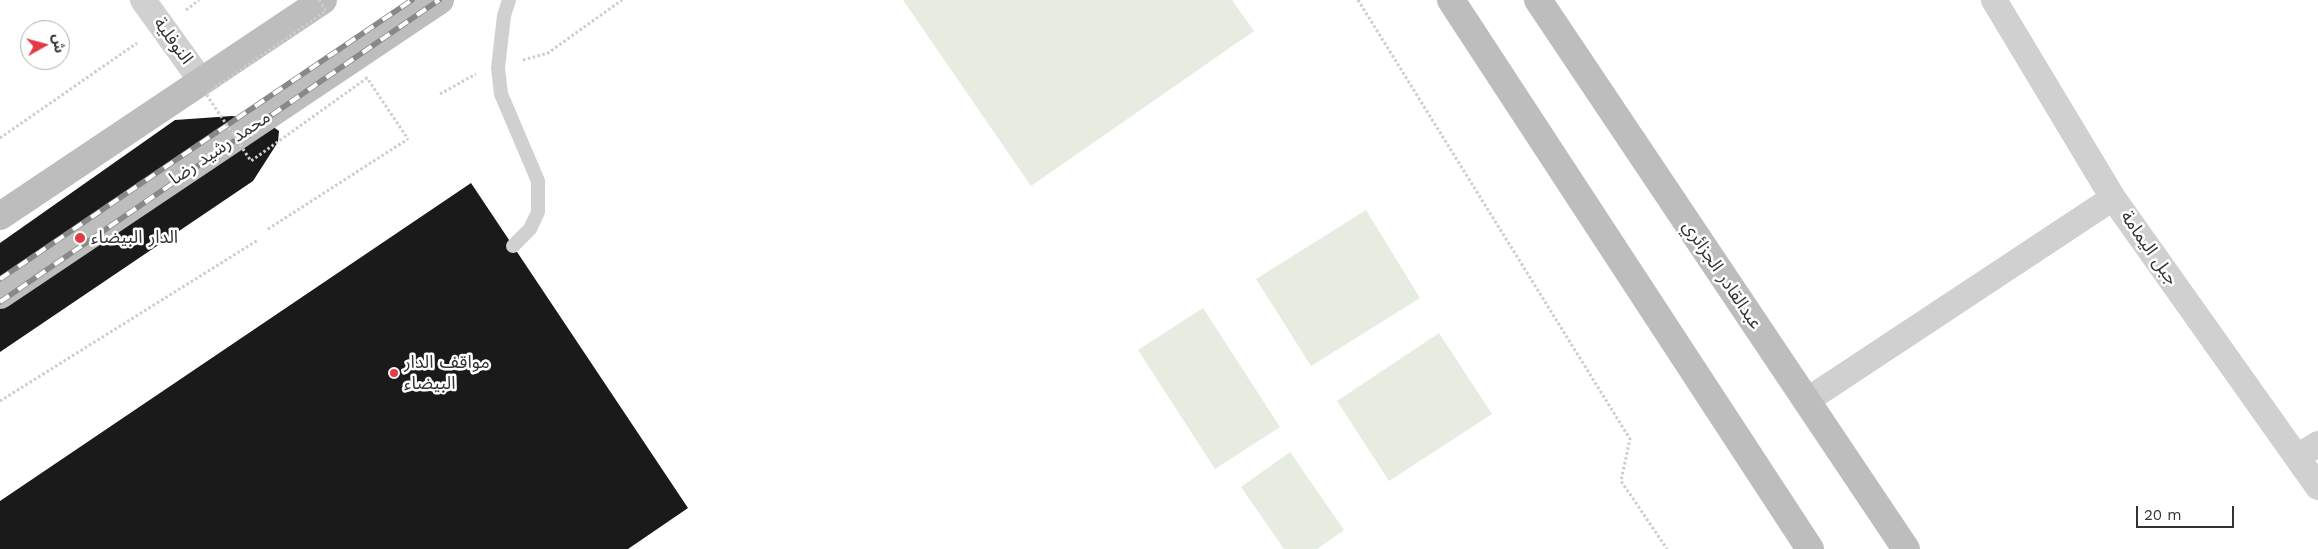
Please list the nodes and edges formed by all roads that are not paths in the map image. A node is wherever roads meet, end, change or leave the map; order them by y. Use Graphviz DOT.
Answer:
graph roads {
  1 [pos="143,0"];
  2 [pos="323,0"];
  3 [pos="440,0"];
  4 [pos="509,0"];
  5 [pos="1452,0"];
  6 [pos="1538,0"];
  7 [pos="1994,0"];
  8 [pos="202,82"];
  9 [pos="2114,198"];
  10 [pos="0,216"];
  11 [pos="513,246"];
  12 [pos="0,295"];
  13 [pos="1806,401"];
  14 [pos="2307,450"];
  15 [pos="2318,487"];
  16 [pos="1810,549"];
  17 [pos="1906,549"];
  1 -- 8 [label="street, النوفلية"];
  2 -- 8 [label="street"];
  3 -- 12 [label="street, محمد رشيد رضا"];
  4 -- 11 [label="lane"];
  5 -- 16 [label="street"];
  6 -- 13 [label="street, عبدالقادر الجزائري"];
  7 -- 9 [label="street, جبل اليمامة"];
  8 -- 10 [label="street"];
  9 -- 13 [label="street"];
  9 -- 14 [label="street, جبل اليمامة"];
  13 -- 17 [label="street, عبدالقادر الجزائري"];
  14 -- 15 [label="street, جبل اليمامة"];
}
